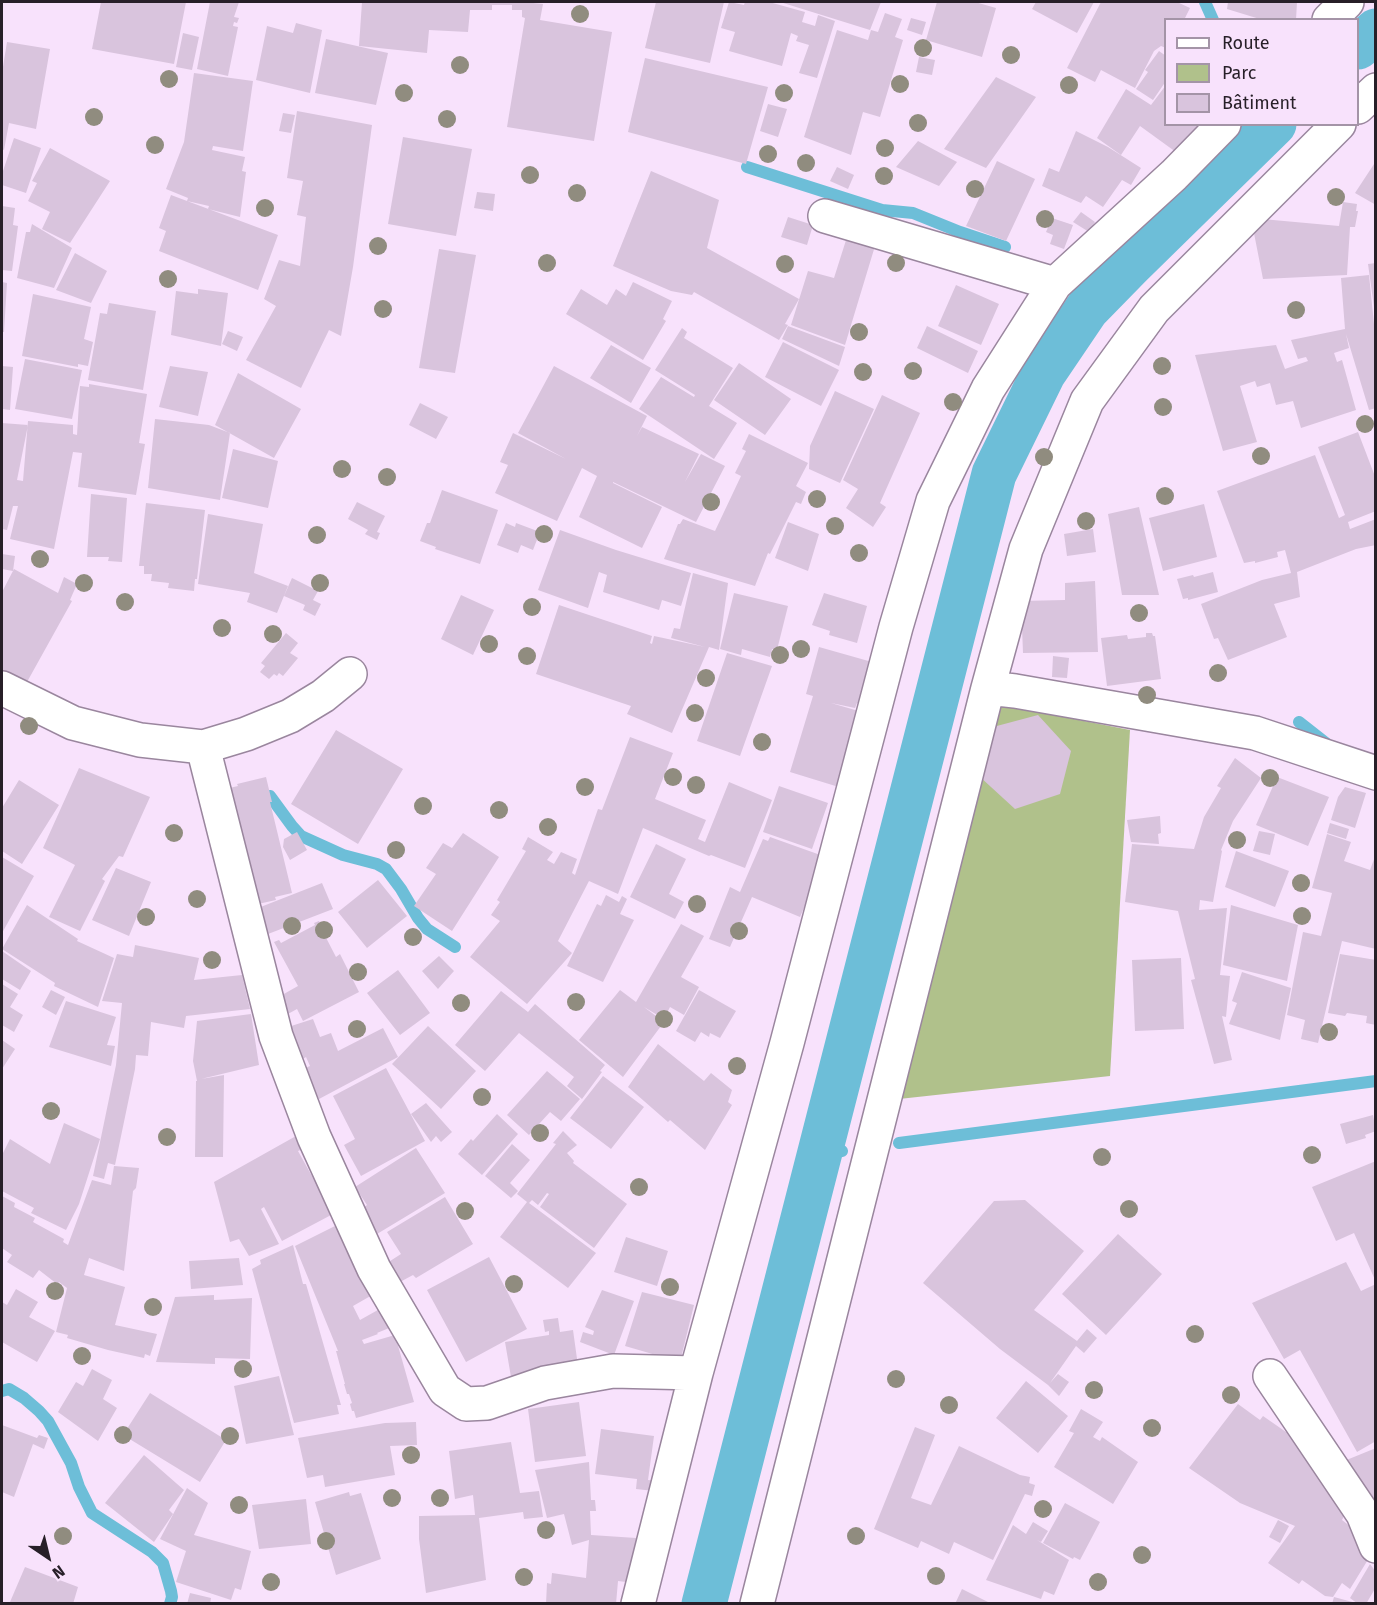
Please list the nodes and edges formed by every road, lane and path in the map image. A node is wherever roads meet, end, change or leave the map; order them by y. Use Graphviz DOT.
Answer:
graph roads {
  1 [pos="1347,2"];
  2 [pos="1331,18"];
  3 [pos="1376,90"];
  4 [pos="1359,106"];
  5 [pos="1222,126"];
  6 [pos="1337,126"];
  7 [pos="825,216"];
  8 [pos="1055,284"];
  9 [pos="350,674"];
  10 [pos="2,688"];
  11 [pos="988,688"];
  12 [pos="202,747"];
  13 [pos="1376,773"];
  14 [pos="696,1373"];
  15 [pos="1270,1376"];
  16 [pos="1376,1546"];
  17 [pos="639,1604"];
  18 [pos="757,1604"];
  1 -- 2 [label="street"];
  3 -- 4 [label="street"];
  5 -- 8 [label="street"];
  6 -- 11 [label="street"];
  7 -- 8 [label="street"];
  8 -- 14 [label="street"];
  9 -- 12 [label="street"];
  10 -- 12 [label="street"];
  11 -- 13 [label="street"];
  11 -- 18 [label="street"];
  12 -- 14 [label="street"];
  14 -- 17 [label="street"];
  15 -- 16 [label="street"];
}
